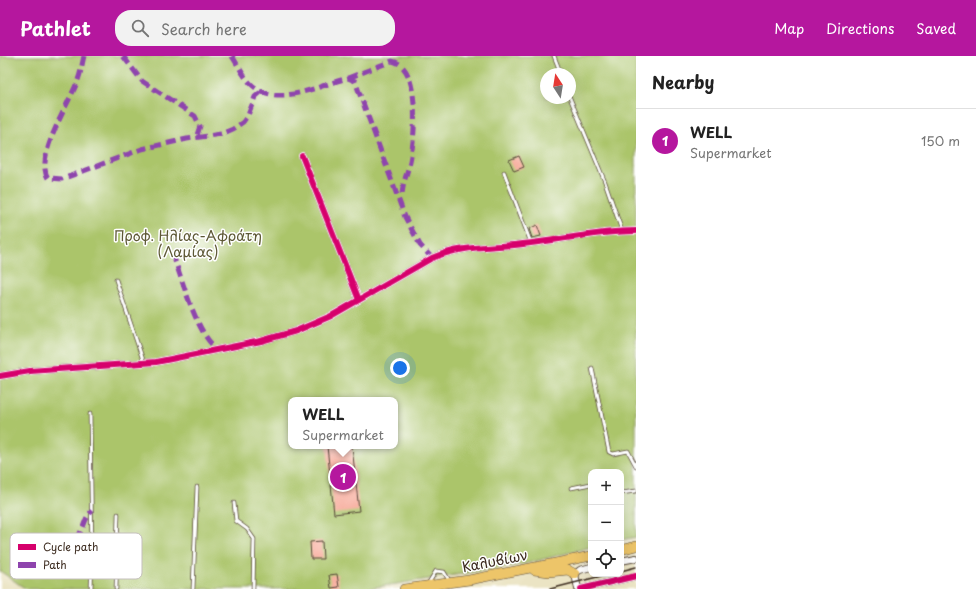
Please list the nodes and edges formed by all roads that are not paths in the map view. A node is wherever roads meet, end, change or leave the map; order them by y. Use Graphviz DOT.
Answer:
graph roads {
  1 [pos="554,56"];
  2 [pos="559,68"];
  3 [pos="572,104"];
  4 [pos="302,156"];
  5 [pos="504,172"];
  6 [pos="622,231"];
  7 [pos="636,231"];
  8 [pos="531,243"];
  9 [pos="116,280"];
  10 [pos="359,300"];
  11 [pos="144,363"];
  12 [pos="592,368"];
  13 [pos="0,376"];
  14 [pos="90,414"];
  15 [pos="636,466"];
  16 [pos="588,485"];
  17 [pos="197,486"];
  18 [pos="571,488"];
  19 [pos="636,491"];
  20 [pos="624,493"];
  21 [pos="234,504"];
  22 [pos="118,514"];
  23 [pos="92,533"];
  24 [pos="117,533"];
  25 [pos="636,546"];
  26 [pos="624,549"];
  27 [pos="588,557"];
  28 [pos="636,558"];
  29 [pos="624,560"];
  30 [pos="588,568"];
  31 [pos="527,569"];
  32 [pos="575,574"];
  33 [pos="636,576"];
  34 [pos="91,579"];
  35 [pos="116,579"];
  36 [pos="451,583"];
  37 [pos="426,586"];
  38 [pos="589,588"];
  39 [pos="91,589"];
  40 [pos="116,589"];
  41 [pos="193,589"];
  42 [pos="253,589"];
  43 [pos="404,589"];
  44 [pos="580,589"];
  1 -- 2 [label="lane"];
  3 -- 6 [label="lane"];
  4 -- 10 [label="street"];
  5 -- 8 [label="lane"];
  6 -- 7 [label="street"];
  6 -- 8 [label="street"];
  8 -- 10 [label="street"];
  9 -- 11 [label="lane"];
  10 -- 11 [label="street"];
  11 -- 13 [label="street"];
  12 -- 15 [label="lane"];
  14 -- 23 [label="lane"];
  16 -- 18 [label="lane"];
  17 -- 41 [label="lane"];
  19 -- 20 [label="lane"];
  21 -- 42 [label="lane"];
  22 -- 24 [label="lane"];
  25 -- 26 [label="main road"];
  27 -- 31 [label="main road, Καλυβίων"];
  28 -- 29 [label="street"];
  30 -- 32 [label="street"];
  31 -- 32 [label="main road"];
  31 -- 36 [label="main road, Καλυβίων"];
  32 -- 44 [label="street"];
  33 -- 38 [label="street"];
  34 -- 39 [label="lane"];
  35 -- 40 [label="lane"];
  36 -- 37 [label="main road, Καλυβίων"];
  36 -- 37 [label="lane"];
  37 -- 43 [label="main road, Καλυβίων"];
  38 -- 44 [label="street"];
}
